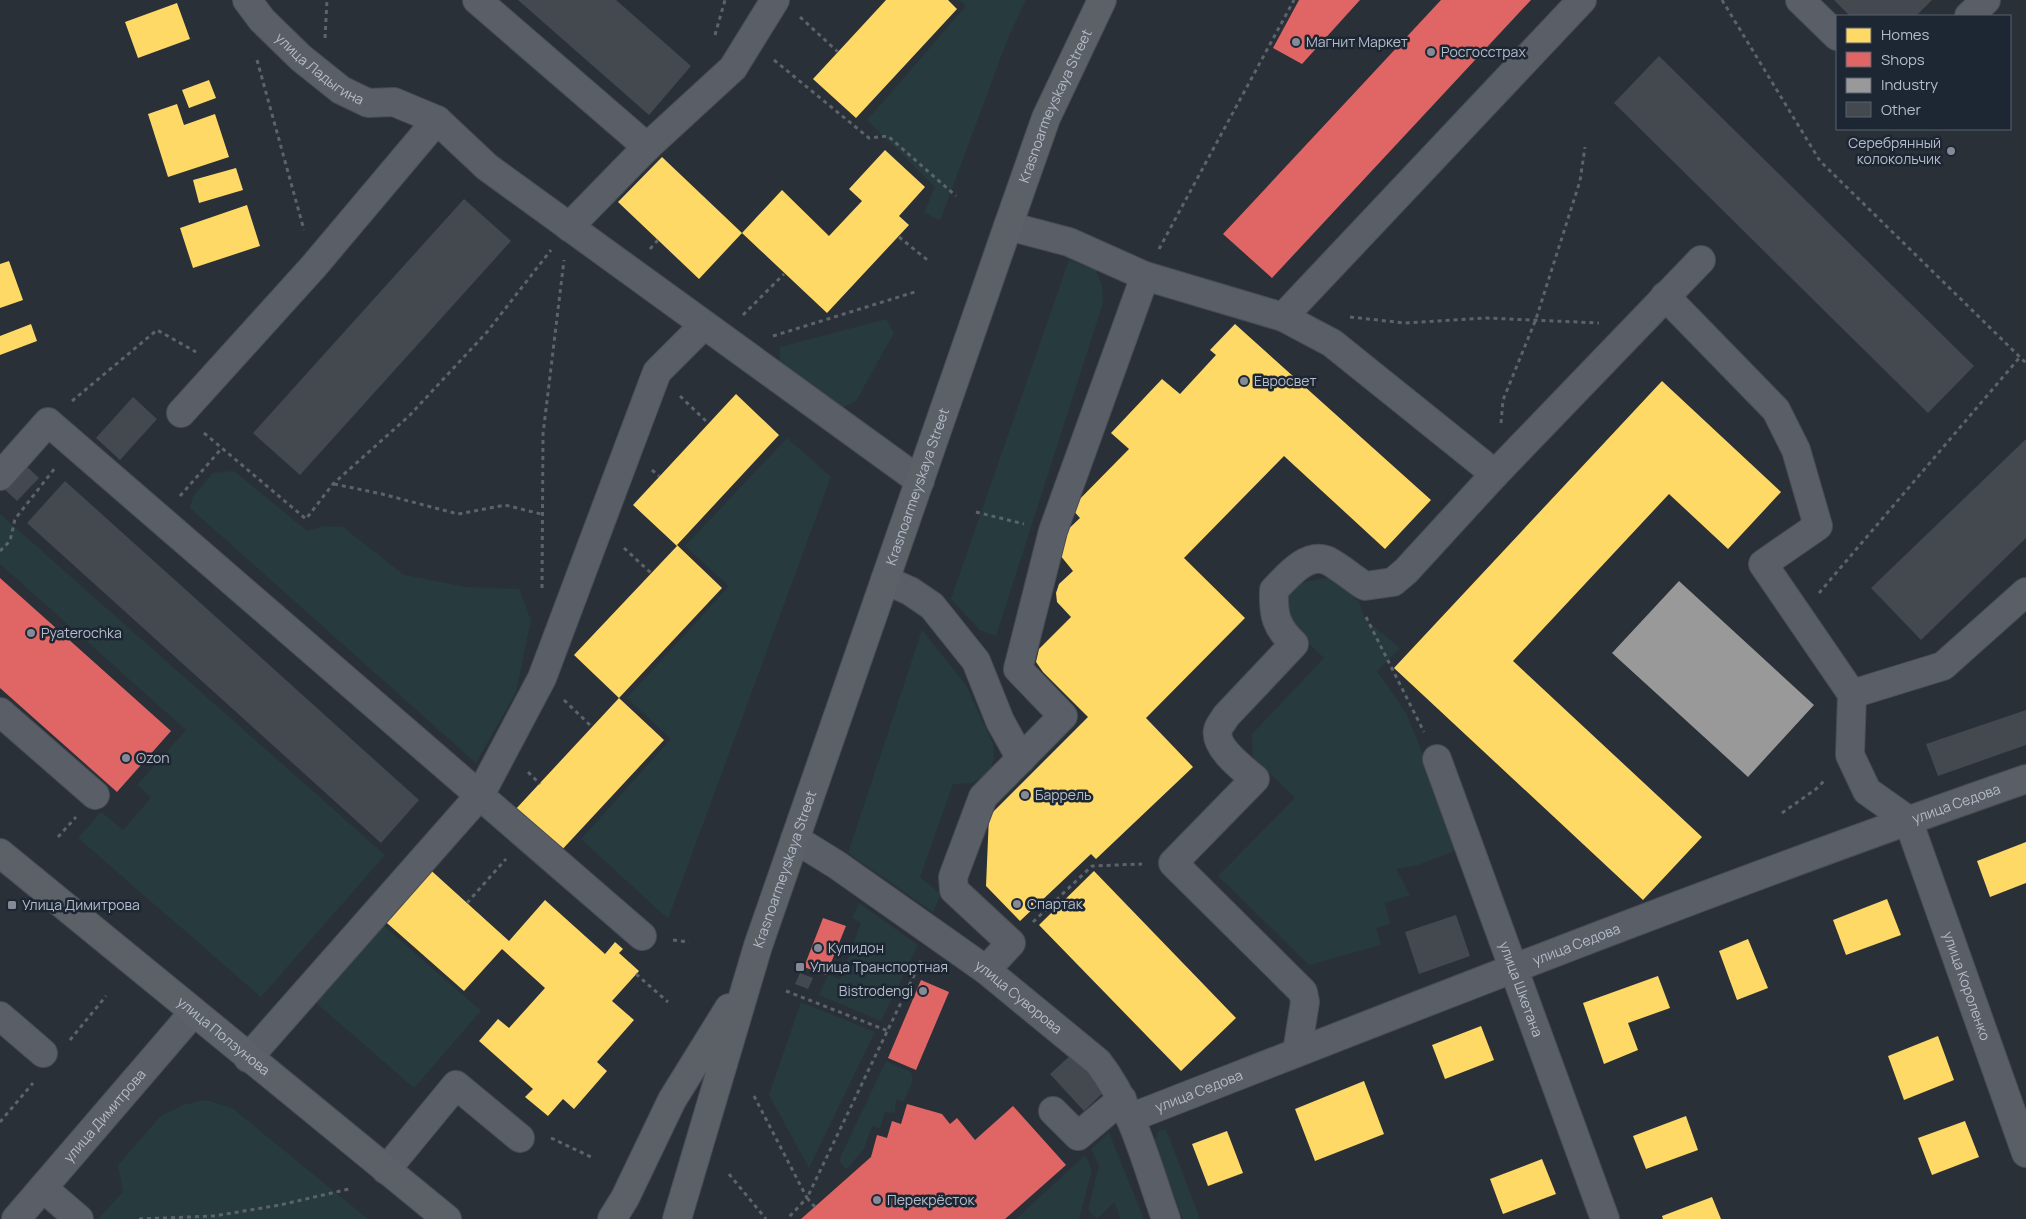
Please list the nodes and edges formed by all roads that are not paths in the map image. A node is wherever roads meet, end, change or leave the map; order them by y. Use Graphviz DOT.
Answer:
graph roads {
  1 [pos="247,0"];
  2 [pos="477,0"];
  3 [pos="1102,0"];
  4 [pos="1582,0"];
  5 [pos="1800,0"];
  6 [pos="1986,0"];
  7 [pos="786,6"];
  8 [pos="1970,15"];
  9 [pos="1836,35"];
  10 [pos="437,120"];
  11 [pos="647,147"];
  12 [pos="1008,226"];
  13 [pos="568,228"];
  14 [pos="1701,260"];
  15 [pos="1145,276"];
  16 [pos="1665,296"];
  17 [pos="1283,317"];
  18 [pos="720,337"];
  19 [pos="181,413"];
  20 [pos="1495,474"];
  21 [pos="0,476"];
  22 [pos="920,481"];
  23 [pos="885,580"];
  24 [pos="2026,592"];
  25 [pos="1852,694"];
  26 [pos="0,712"];
  27 [pos="1021,759"];
  28 [pos="1437,759"];
  29 [pos="2026,779"];
  30 [pos="95,795"];
  31 [pos="480,795"];
  32 [pos="1908,820"];
  33 [pos="795,839"];
  34 [pos="0,853"];
  35 [pos="642,936"];
  36 [pos="1513,968"];
  37 [pos="986,970"];
  38 [pos="747,980"];
  39 [pos="192,1013"];
  40 [pos="0,1016"];
  41 [pos="1298,1052"];
  42 [pos="43,1053"];
  43 [pos="248,1058"];
  44 [pos="1126,1109"];
  45 [pos="1053,1111"];
  46 [pos="520,1138"];
  47 [pos="2026,1153"];
  48 [pos="386,1170"];
  49 [pos="43,1188"];
  50 [pos="612,1218"];
  51 [pos="16,1219"];
  52 [pos="79,1219"];
  53 [pos="446,1219"];
  54 [pos="677,1219"];
  55 [pos="1166,1219"];
  56 [pos="1605,1219"];
  1 -- 10 [label="street, улица Ладыгина"];
  2 -- 11 [label="street"];
  3 -- 12 [label="main road, Krasnoarmeyskaya Street"];
  4 -- 17 [label="street"];
  5 -- 9 [label="street"];
  6 -- 8 [label="street"];
  7 -- 11 [label="street"];
  10 -- 13 [label="street"];
  10 -- 19 [label="street"];
  11 -- 13 [label="street"];
  12 -- 15 [label="street"];
  12 -- 22 [label="main road, Krasnoarmeyskaya Street"];
  13 -- 18 [label="street"];
  14 -- 16 [label="street"];
  15 -- 17 [label="street"];
  15 -- 27 [label="street"];
  16 -- 20 [label="street"];
  16 -- 25 [label="street"];
  17 -- 20 [label="street"];
  18 -- 22 [label="street"];
  18 -- 31 [label="street"];
  20 -- 41 [label="street"];
  21 -- 31 [label="street"];
  22 -- 23 [label="main road, Krasnoarmeyskaya Street"];
  23 -- 27 [label="street"];
  23 -- 33 [label="main road, Krasnoarmeyskaya Street"];
  24 -- 25 [label="street"];
  25 -- 32 [label="street"];
  26 -- 30 [label="street"];
  27 -- 37 [label="street"];
  28 -- 36 [label="street, улица Шкетана"];
  29 -- 32 [label="street, улица Седова"];
  31 -- 35 [label="street"];
  31 -- 43 [label="street"];
  32 -- 36 [label="street, улица Седова"];
  32 -- 47 [label="street, улица Короленко"];
  33 -- 37 [label="street, улица Суворова"];
  33 -- 38 [label="main road, Krasnoarmeyskaya Street"];
  34 -- 39 [label="main road, улица Ползунова"];
  36 -- 41 [label="street, улица Седова"];
  36 -- 56 [label="street, улица Шкетана"];
  37 -- 44 [label="street, улица Суворова"];
  38 -- 50 [label="main road, Krasnoarmeyskaya Street"];
  38 -- 54 [label="main road, Krasnoarmeyskaya Street"];
  39 -- 43 [label="main road, улица Ползунова"];
  39 -- 49 [label="street, улица Димитрова"];
  40 -- 42 [label="street"];
  41 -- 44 [label="street, улица Седова"];
  43 -- 48 [label="main road, улица Ползунова"];
  44 -- 45 [label="street, улица Седова"];
  44 -- 55 [label="street, улица Суворова"];
  46 -- 48 [label="street"];
  48 -- 53 [label="main road, улица Ползунова"];
  49 -- 51 [label="street, улица Димитрова"];
  49 -- 52 [label="street"];
}
